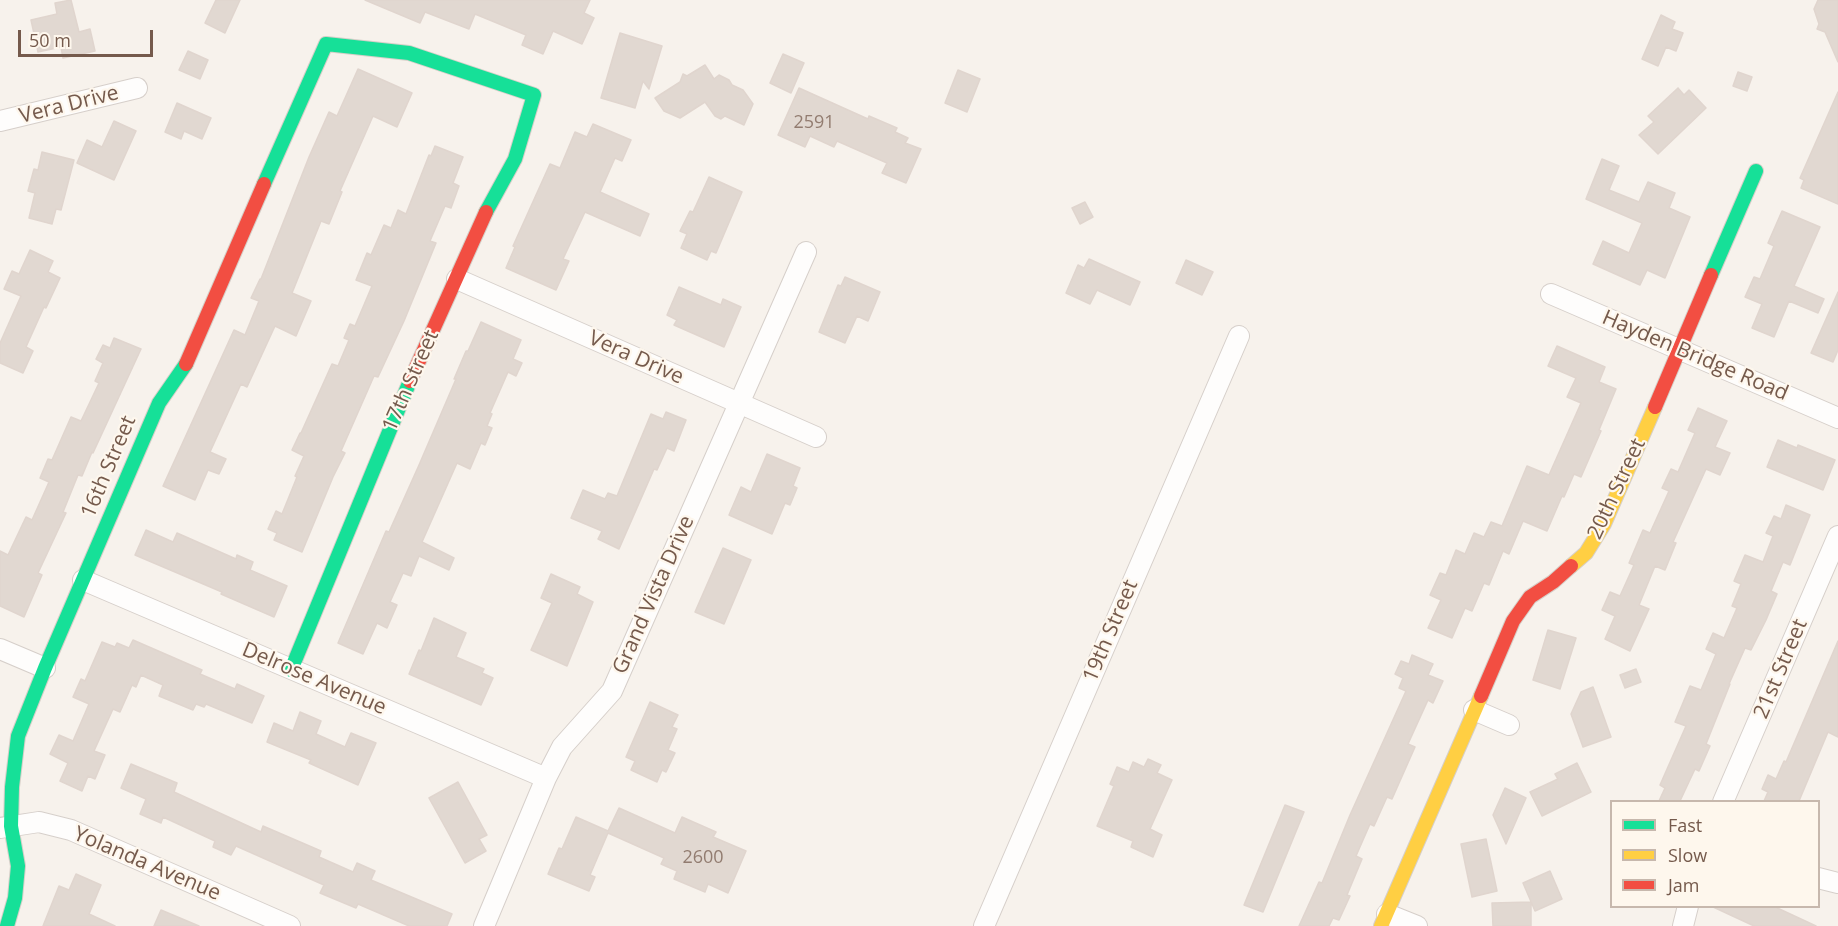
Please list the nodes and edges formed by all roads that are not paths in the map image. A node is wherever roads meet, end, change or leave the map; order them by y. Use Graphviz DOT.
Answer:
graph roads {
  1 [pos="326,44"];
  2 [pos="137,88"];
  3 [pos="0,121"];
  4 [pos="1756,171"];
  5 [pos="806,252"];
  6 [pos="457,279"];
  7 [pos="1551,294"];
  8 [pos="1239,336"];
  9 [pos="1679,348"];
  10 [pos="739,404"];
  11 [pos="1838,418"];
  12 [pos="816,437"];
  13 [pos="1838,536"];
  14 [pos="83,580"];
  15 [pos="0,649"];
  16 [pos="45,668"];
  17 [pos="291,670"];
  18 [pos="1474,710"];
  19 [pos="1509,725"];
  20 [pos="546,778"];
  21 [pos="1723,800"];
  22 [pos="6,827"];
  23 [pos="1820,878"];
  24 [pos="1838,883"];
  25 [pos="1688,908"];
  26 [pos="1384,920"];
  27 [pos="266,921"];
  28 [pos="7,926"];
  29 [pos="290,926"];
  30 [pos="484,926"];
  31 [pos="984,926"];
  32 [pos="1417,926"];
  33 [pos="1683,926"];
  1 -- 6 [label="street, 17th Street"];
  1 -- 14 [label="street, 16th Street"];
  2 -- 3 [label="street, Vera Drive"];
  4 -- 9 [label="street, 20th Street"];
  5 -- 10 [label="street, Grand Vista Drive"];
  6 -- 10 [label="street, Vera Drive"];
  6 -- 17 [label="street, 17th Street"];
  7 -- 9 [label="street, Hayden Bridge Road"];
  8 -- 31 [label="street, 19th Street"];
  9 -- 11 [label="street, Hayden Bridge Road"];
  9 -- 18 [label="street, 20th Street"];
  10 -- 12 [label="street, Vera Drive"];
  10 -- 20 [label="street, Grand Vista Drive"];
  13 -- 21 [label="street, 21st Street"];
  14 -- 16 [label="street, 16th Street"];
  14 -- 17 [label="street, Delrose Avenue"];
  15 -- 16 [label="street"];
  16 -- 22 [label="street, 16th Street"];
  17 -- 20 [label="street, Delrose Avenue"];
  18 -- 19 [label="street"];
  18 -- 26 [label="street, 20th Street"];
  20 -- 30 [label="street, Grand Vista Drive"];
  22 -- 27 [label="street, Yolanda Avenue"];
  22 -- 28 [label="street, 16th Street"];
  23 -- 24 [label="street"];
  25 -- 33 [label="street"];
  26 -- 32 [label="street, 20th Street"];
  27 -- 29 [label="street, Yolanda Avenue"];
}
